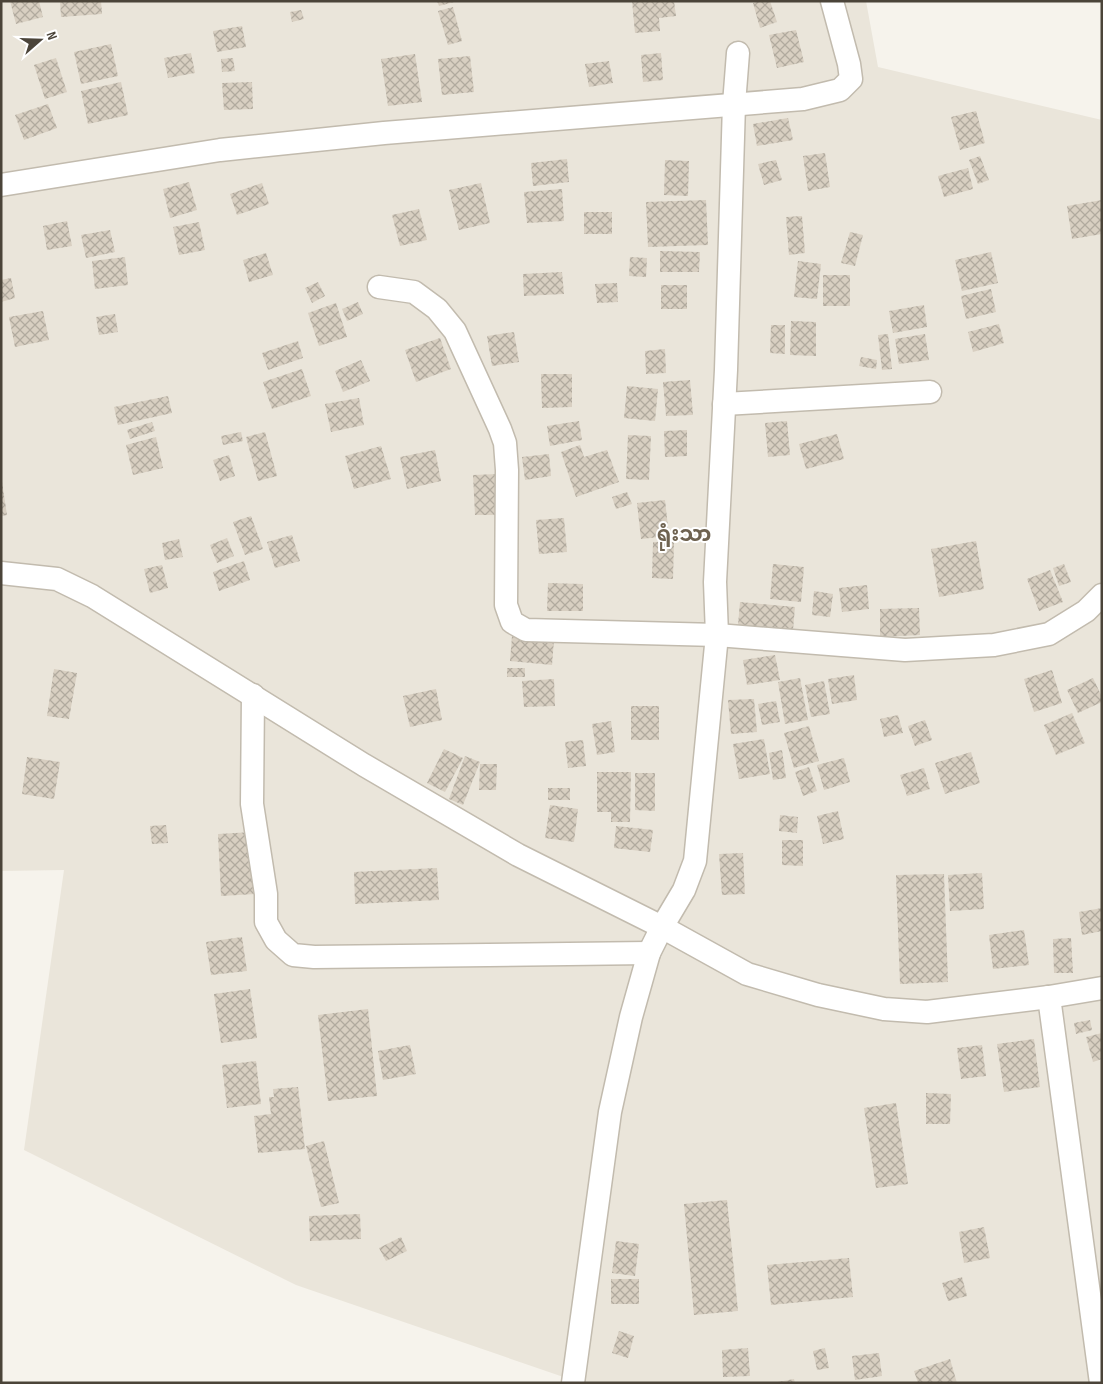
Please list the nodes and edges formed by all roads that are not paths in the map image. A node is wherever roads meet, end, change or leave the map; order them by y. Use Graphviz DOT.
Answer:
graph roads {
  1 [pos="832,1"];
  2 [pos="738,53"];
  3 [pos="734,104"];
  4 [pos="1,185"];
  5 [pos="379,287"];
  6 [pos="930,392"];
  7 [pos="724,404"];
  8 [pos="1,572"];
  9 [pos="1102,595"];
  10 [pos="717,635"];
  11 [pos="253,695"];
  12 [pos="662,927"];
  13 [pos="649,953"];
  14 [pos="1102,988"];
  15 [pos="1049,998"];
  16 [pos="1096,1300"];
  17 [pos="573,1383"];
  18 [pos="1101,1383"];
  1 -- 3 [label="street"];
  2 -- 3 [label="street"];
  3 -- 4 [label="street"];
  3 -- 7 [label="street"];
  5 -- 10 [label="street"];
  6 -- 7 [label="street"];
  7 -- 10 [label="street"];
  8 -- 11 [label="street"];
  9 -- 10 [label="street"];
  10 -- 12 [label="street"];
  11 -- 12 [label="street"];
  11 -- 13 [label="street"];
  12 -- 13 [label="street"];
  12 -- 15 [label="street"];
  13 -- 17 [label="street"];
  14 -- 15 [label="street"];
  15 -- 16 [label="street"];
  16 -- 18 [label="street"];
}
